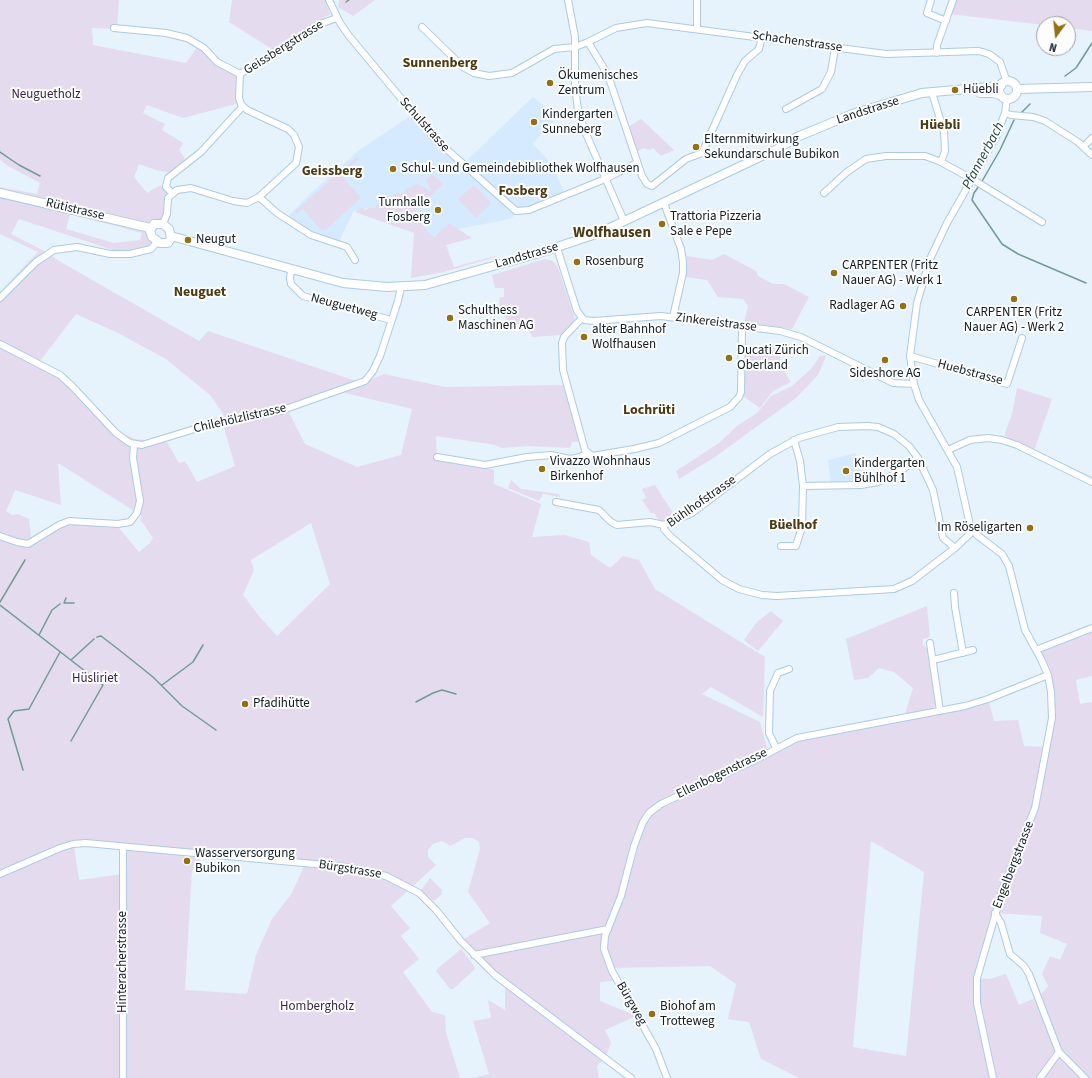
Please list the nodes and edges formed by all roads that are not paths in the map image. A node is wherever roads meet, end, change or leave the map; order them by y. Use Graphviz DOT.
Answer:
graph roads {
  1 [pos="329,0"];
  2 [pos="568,0"];
  3 [pos="697,0"];
  4 [pos="931,0"];
  5 [pos="954,0"];
  6 [pos="337,18"];
  7 [pos="946,21"];
  8 [pos="422,27"];
  9 [pos="114,28"];
  10 [pos="697,29"];
  11 [pos="762,37"];
  12 [pos="588,42"];
  13 [pos="575,47"];
  14 [pos="835,48"];
  15 [pos="937,53"];
  16 [pos="240,74"];
  17 [pos="1004,84"];
  18 [pos="1092,87"];
  19 [pos="1017,89"];
  20 [pos="933,96"];
  21 [pos="1004,97"];
  22 [pos="909,98"];
  23 [pos="243,106"];
  24 [pos="786,109"];
  25 [pos="1008,114"];
  26 [pos="1092,138"];
  27 [pos="1083,147"];
  28 [pos="1092,156"];
  29 [pos="941,162"];
  30 [pos="637,163"];
  31 [pos="606,179"];
  32 [pos="976,182"];
  33 [pos="0,193"];
  34 [pos="172,193"];
  35 [pos="824,193"];
  36 [pos="259,197"];
  37 [pos="664,203"];
  38 [pos="624,220"];
  39 [pos="1042,222"];
  40 [pos="163,224"];
  41 [pos="150,228"];
  42 [pos="171,236"];
  43 [pos="157,242"];
  44 [pos="557,248"];
  45 [pos="355,260"];
  46 [pos="291,270"];
  47 [pos="401,287"];
  48 [pos="0,298"];
  49 [pos="673,317"];
  50 [pos="582,318"];
  51 [pos="391,320"];
  52 [pos="742,326"];
  53 [pos="1022,338"];
  54 [pos="0,344"];
  55 [pos="910,356"];
  56 [pos="914,384"];
  57 [pos="794,440"];
  58 [pos="134,445"];
  59 [pos="948,450"];
  60 [pos="587,453"];
  61 [pos="437,457"];
  62 [pos="918,458"];
  63 [pos="1092,482"];
  64 [pos="803,486"];
  65 [pos="556,502"];
  66 [pos="664,525"];
  67 [pos="973,531"];
  68 [pos="0,536"];
  69 [pos="781,546"];
  70 [pos="955,548"];
  71 [pos="954,593"];
  72 [pos="1092,628"];
  73 [pos="930,643"];
  74 [pos="973,650"];
  75 [pos="1036,650"];
  76 [pos="963,653"];
  77 [pos="933,660"];
  78 [pos="789,669"];
  79 [pos="1048,674"];
  80 [pos="940,711"];
  81 [pos="776,748"];
  82 [pos="123,847"];
  83 [pos="0,874"];
  84 [pos="995,913"];
  85 [pos="608,930"];
  86 [pos="474,955"];
  87 [pos="1059,1052"];
  88 [pos="124,1078"];
  89 [pos="631,1078"];
  90 [pos="667,1078"];
  91 [pos="993,1078"];
  92 [pos="1040,1078"];
  93 [pos="1085,1078"];
  1 -- 6 [label="street, Schulstrasse"];
  2 -- 13 [label="street"];
  3 -- 10 [label="street"];
  4 -- 7 [label="street"];
  5 -- 7 [label="street"];
  6 -- 16 [label="street, Geissbergstrasse"];
  6 -- 31 [label="street, Schulstrasse"];
  7 -- 15 [label="street"];
  8 -- 13 [label="street, Schachenstrasse"];
  9 -- 16 [label="street"];
  10 -- 11 [label="street, Schachenstrasse"];
  10 -- 12 [label="street, Schachenstrasse"];
  11 -- 14 [label="street, Schachenstrasse"];
  11 -- 30 [label="street"];
  12 -- 13 [label="street, Schachenstrasse"];
  12 -- 30 [label="street"];
  13 -- 31 [label="street"];
  14 -- 15 [label="street, Schachenstrasse"];
  14 -- 24 [label="street"];
  15 -- 17 [label="street, Schachenstrasse"];
  16 -- 23 [label="street, Geissbergstrasse"];
  17 -- 19 [label="main road"];
  17 -- 21 [label="main road"];
  17 -- 22 [label="main road, Landstrasse"];
  18 -- 19 [label="main road"];
  19 -- 21 [label="main road"];
  20 -- 21 [label="main road, Landstrasse"];
  20 -- 22 [label="main road, Landstrasse"];
  20 -- 29 [label="street"];
  21 -- 25 [label="street"];
  22 -- 37 [label="main road, Landstrasse"];
  23 -- 34 [label="street"];
  23 -- 36 [label="street"];
  25 -- 27 [label="street"];
  25 -- 32 [label="street"];
  26 -- 27 [label="street"];
  27 -- 28 [label="street"];
  29 -- 32 [label="street"];
  29 -- 35 [label="street"];
  30 -- 31 [label="street, Schulstrasse"];
  31 -- 38 [label="street"];
  32 -- 39 [label="street"];
  32 -- 55 [label="street"];
  33 -- 41 [label="main road, Rütistrasse"];
  34 -- 36 [label="street"];
  34 -- 40 [label="street"];
  36 -- 45 [label="street"];
  37 -- 38 [label="main road, Landstrasse"];
  37 -- 49 [label="street"];
  38 -- 44 [label="main road, Landstrasse"];
  40 -- 41 [label="main road"];
  40 -- 42 [label="main road"];
  41 -- 43 [label="main road"];
  42 -- 43 [label="main road"];
  42 -- 46 [label="main road, Landstrasse"];
  43 -- 48 [label="street"];
  44 -- 47 [label="main road, Landstrasse"];
  44 -- 50 [label="street"];
  46 -- 47 [label="main road, Landstrasse"];
  46 -- 51 [label="street, Neuguetweg"];
  47 -- 51 [label="street, Chilehölzlistrasse"];
  49 -- 50 [label="street, Zinkereistrasse"];
  49 -- 52 [label="street, Zinkereistrasse"];
  50 -- 60 [label="street"];
  51 -- 58 [label="street, Chilehölzlistrasse"];
  52 -- 56 [label="street, Zinkereistrasse"];
  52 -- 60 [label="street"];
  53 -- 55 [label="street, Huebstrasse"];
  54 -- 58 [label="street"];
  55 -- 56 [label="street"];
  56 -- 59 [label="street"];
  57 -- 62 [label="street, Bühlhofstrasse"];
  57 -- 64 [label="street"];
  57 -- 66 [label="street, Bühlhofstrasse"];
  58 -- 68 [label="street"];
  59 -- 63 [label="street"];
  59 -- 67 [label="street"];
  60 -- 61 [label="street"];
  62 -- 64 [label="street"];
  62 -- 70 [label="street, Bühlhofstrasse"];
  64 -- 69 [label="street"];
  65 -- 66 [label="street"];
  66 -- 70 [label="street, Bühlhofstrasse"];
  67 -- 70 [label="street, Bühlhofstrasse"];
  67 -- 75 [label="street, Engelbergstrasse"];
  71 -- 76 [label="street"];
  72 -- 75 [label="street"];
  73 -- 77 [label="street"];
  74 -- 76 [label="street"];
  75 -- 79 [label="street, Engelbergstrasse"];
  76 -- 77 [label="street"];
  77 -- 80 [label="street"];
  78 -- 81 [label="street"];
  79 -- 80 [label="street, Ellenbogenstrasse"];
  79 -- 84 [label="street, Engelbergstrasse"];
  80 -- 81 [label="street, Ellenbogenstrasse"];
  81 -- 85 [label="street, Ellenbogenstrasse"];
  82 -- 83 [label="street, Bürgstrasse"];
  82 -- 86 [label="street, Bürgstrasse"];
  82 -- 88 [label="street, Hinteracherstrasse"];
  84 -- 87 [label="street"];
  84 -- 91 [label="street, Engelbergstrasse"];
  85 -- 86 [label="street"];
  85 -- 90 [label="street, Bürgweg"];
  86 -- 89 [label="street, Bürgstrasse"];
  87 -- 92 [label="street"];
  87 -- 93 [label="street"];
}
